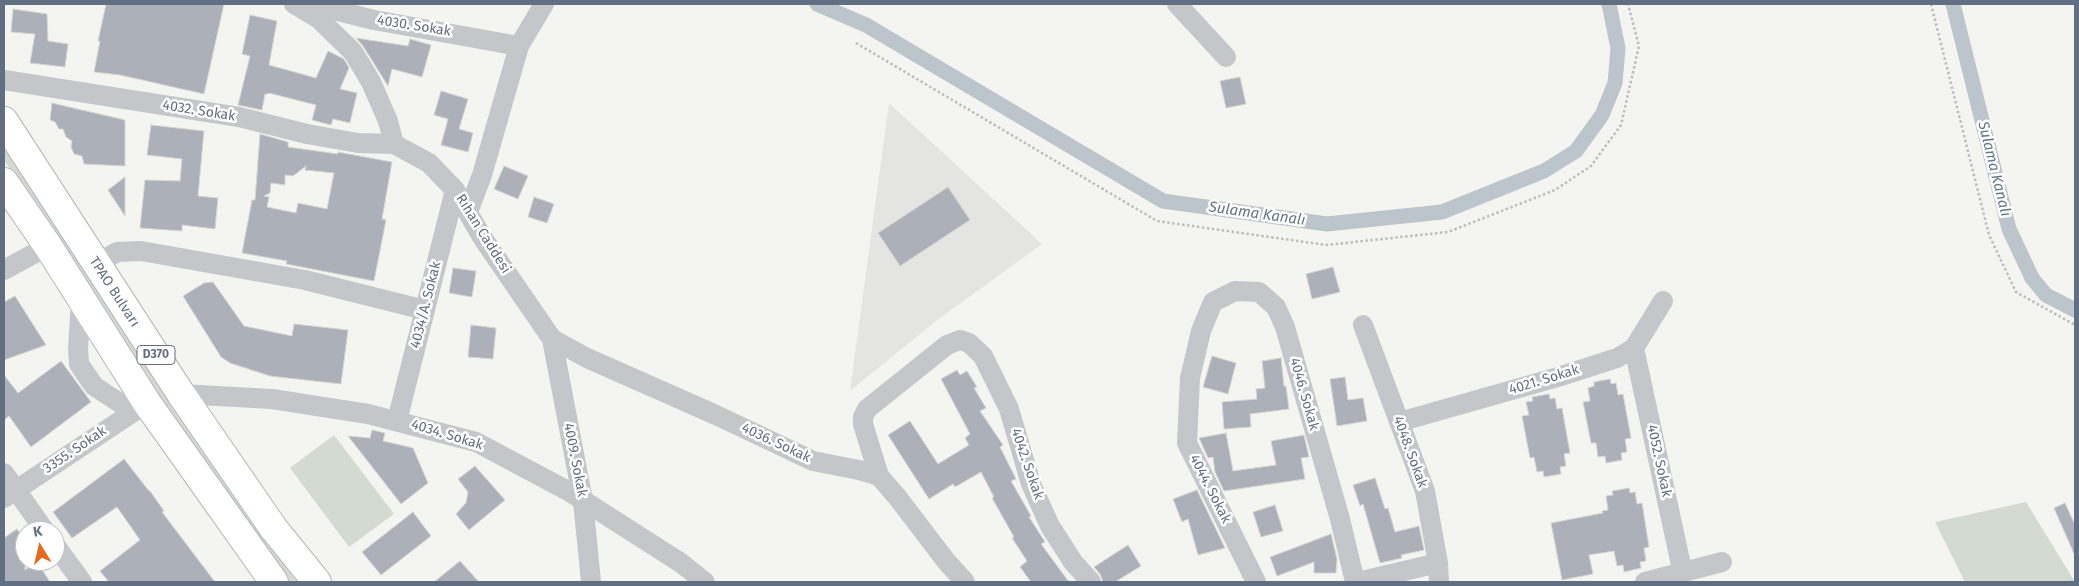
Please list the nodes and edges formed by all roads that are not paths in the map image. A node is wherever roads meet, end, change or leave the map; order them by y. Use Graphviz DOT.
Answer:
graph roads {
  1 [pos="294,4"];
  2 [pos="310,4"];
  3 [pos="544,4"];
  4 [pos="1177,4"];
  5 [pos="376,12"];
  6 [pos="518,46"];
  7 [pos="1226,57"];
  8 [pos="4,80"];
  9 [pos="4,121"];
  10 [pos="394,144"];
  11 [pos="4,182"];
  12 [pos="455,190"];
  13 [pos="468,212"];
  14 [pos="48,246"];
  15 [pos="96,264"];
  16 [pos="4,270"];
  17 [pos="81,300"];
  18 [pos="1663,301"];
  19 [pos="425,310"];
  20 [pos="1363,326"];
  21 [pos="1200,331"];
  22 [pos="552,339"];
  23 [pos="1634,348"];
  24 [pos="181,394"];
  25 [pos="139,407"];
  26 [pos="397,420"];
  27 [pos="1399,422"];
  28 [pos="4,472"];
  29 [pos="879,476"];
  30 [pos="9,494"];
  31 [pos="583,501"];
  32 [pos="35,521"];
  33 [pos="65,559"];
  34 [pos="1722,562"];
  35 [pos="1438,572"];
  36 [pos="1683,574"];
  37 [pos="82,582"];
  38 [pos="274,582"];
  39 [pos="317,582"];
  40 [pos="591,582"];
  41 [pos="705,582"];
  42 [pos="965,582"];
  43 [pos="1091,582"];
  44 [pos="1256,582"];
  45 [pos="1356,582"];
  46 [pos="1645,582"];
  1 -- 10 [label="street"];
  2 -- 5 [label="street, 4030. Sokak"];
  3 -- 6 [label="street"];
  4 -- 7 [label="street"];
  5 -- 6 [label="street, 4030. Sokak"];
  6 -- 13 [label="street"];
  8 -- 10 [label="street, 4032. Sokak"];
  9 -- 15 [label="highway, TPAO Bulvarı / D370"];
  10 -- 12 [label="street, Rıhan Caddesi"];
  11 -- 14 [label="highway, D370"];
  12 -- 13 [label="street, Rıhan Caddesi"];
  12 -- 19 [label="street, 4034/A. Sokak"];
  13 -- 22 [label="street, Rıhan Caddesi"];
  14 -- 16 [label="street"];
  14 -- 17 [label="highway, D370"];
  15 -- 19 [label="street"];
  15 -- 24 [label="highway, TPAO Bulvarı / D370"];
  17 -- 25 [label="highway, D370"];
  17 -- 25 [label="street"];
  18 -- 23 [label="street"];
  19 -- 26 [label="street, 4034/A. Sokak"];
  20 -- 27 [label="street, 4048. Sokak"];
  21 -- 44 [label="street, 4044. Sokak"];
  21 -- 45 [label="street, 4046. Sokak"];
  22 -- 29 [label="street, 4036. Sokak"];
  22 -- 31 [label="street, 4009. Sokak"];
  23 -- 27 [label="street, 4021. Sokak"];
  23 -- 36 [label="street, 4052. Sokak"];
  24 -- 26 [label="street, 4034. Sokak"];
  24 -- 39 [label="highway, TPAO Bulvarı / D370"];
  25 -- 30 [label="street, 3355. Sokak"];
  25 -- 38 [label="highway, D370"];
  26 -- 31 [label="street, 4034. Sokak"];
  27 -- 35 [label="street, 4048. Sokak"];
  28 -- 30 [label="street"];
  29 -- 42 [label="street"];
  29 -- 43 [label="street, 4042. Sokak"];
  30 -- 32 [label="street"];
  31 -- 40 [label="street, 4009. Sokak"];
  31 -- 41 [label="street, 4034. Sokak"];
  33 -- 37 [label="street"];
  34 -- 36 [label="street"];
  35 -- 45 [label="street"];
  36 -- 46 [label="street"];
}
